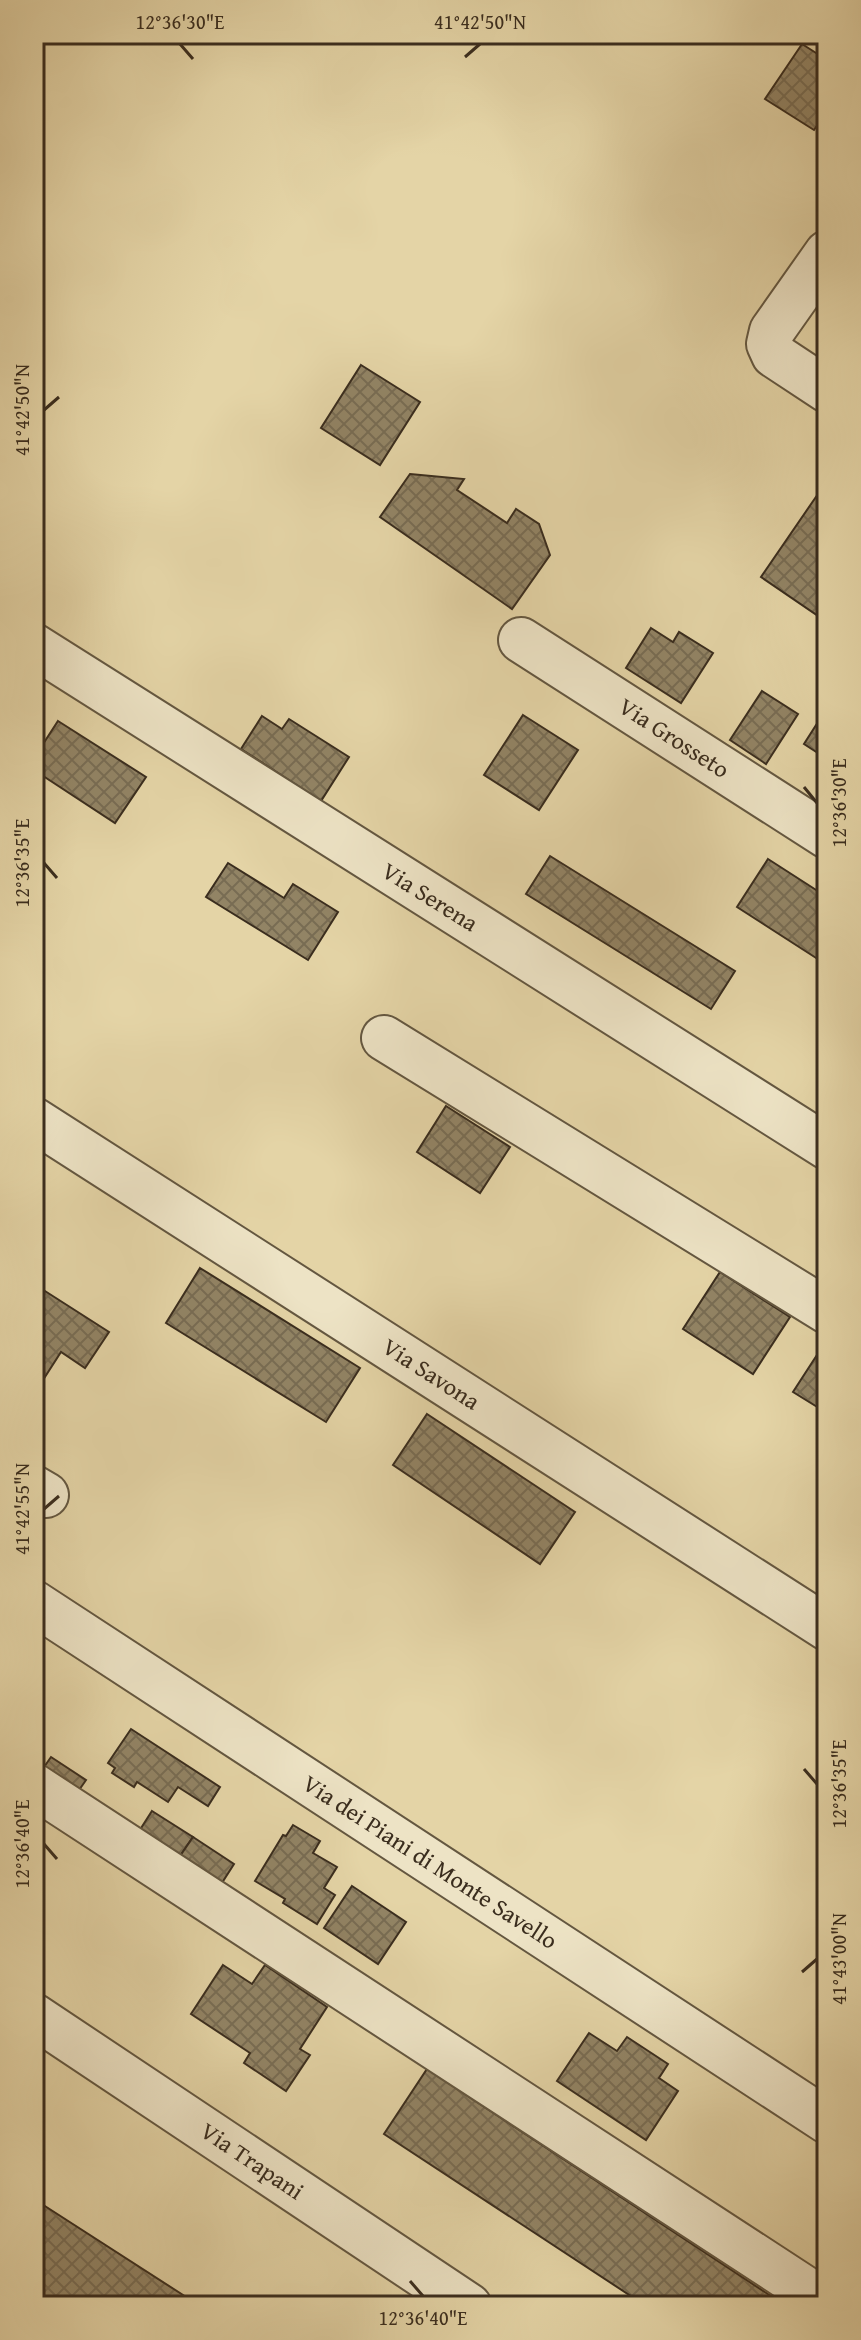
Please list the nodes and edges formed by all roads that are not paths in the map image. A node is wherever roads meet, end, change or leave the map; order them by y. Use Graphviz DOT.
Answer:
graph roads {
  1 [pos="827,253"];
  2 [pos="827,390"];
  3 [pos="521,640"];
  4 [pos="34,646"];
  5 [pos="827,836"];
  6 [pos="384,1038"];
  7 [pos="34,1120"];
  8 [pos="827,1147"];
  9 [pos="827,1311"];
  10 [pos="34,1603"];
  11 [pos="827,1628"];
  12 [pos="34,1786"];
  13 [pos="34,2016"];
  14 [pos="827,2121"];
  15 [pos="827,2303"];
  16 [pos="469,2306"];
  1 -- 2 [label="street"];
  3 -- 5 [label="street, Via Grosseto"];
  4 -- 8 [label="street, Via Serena"];
  6 -- 9 [label="street"];
  7 -- 11 [label="street, Via Savona"];
  10 -- 14 [label="street, Via dei Piani di Monte Savello"];
  12 -- 15 [label="street"];
  13 -- 16 [label="street, Via Trapani"];
}
